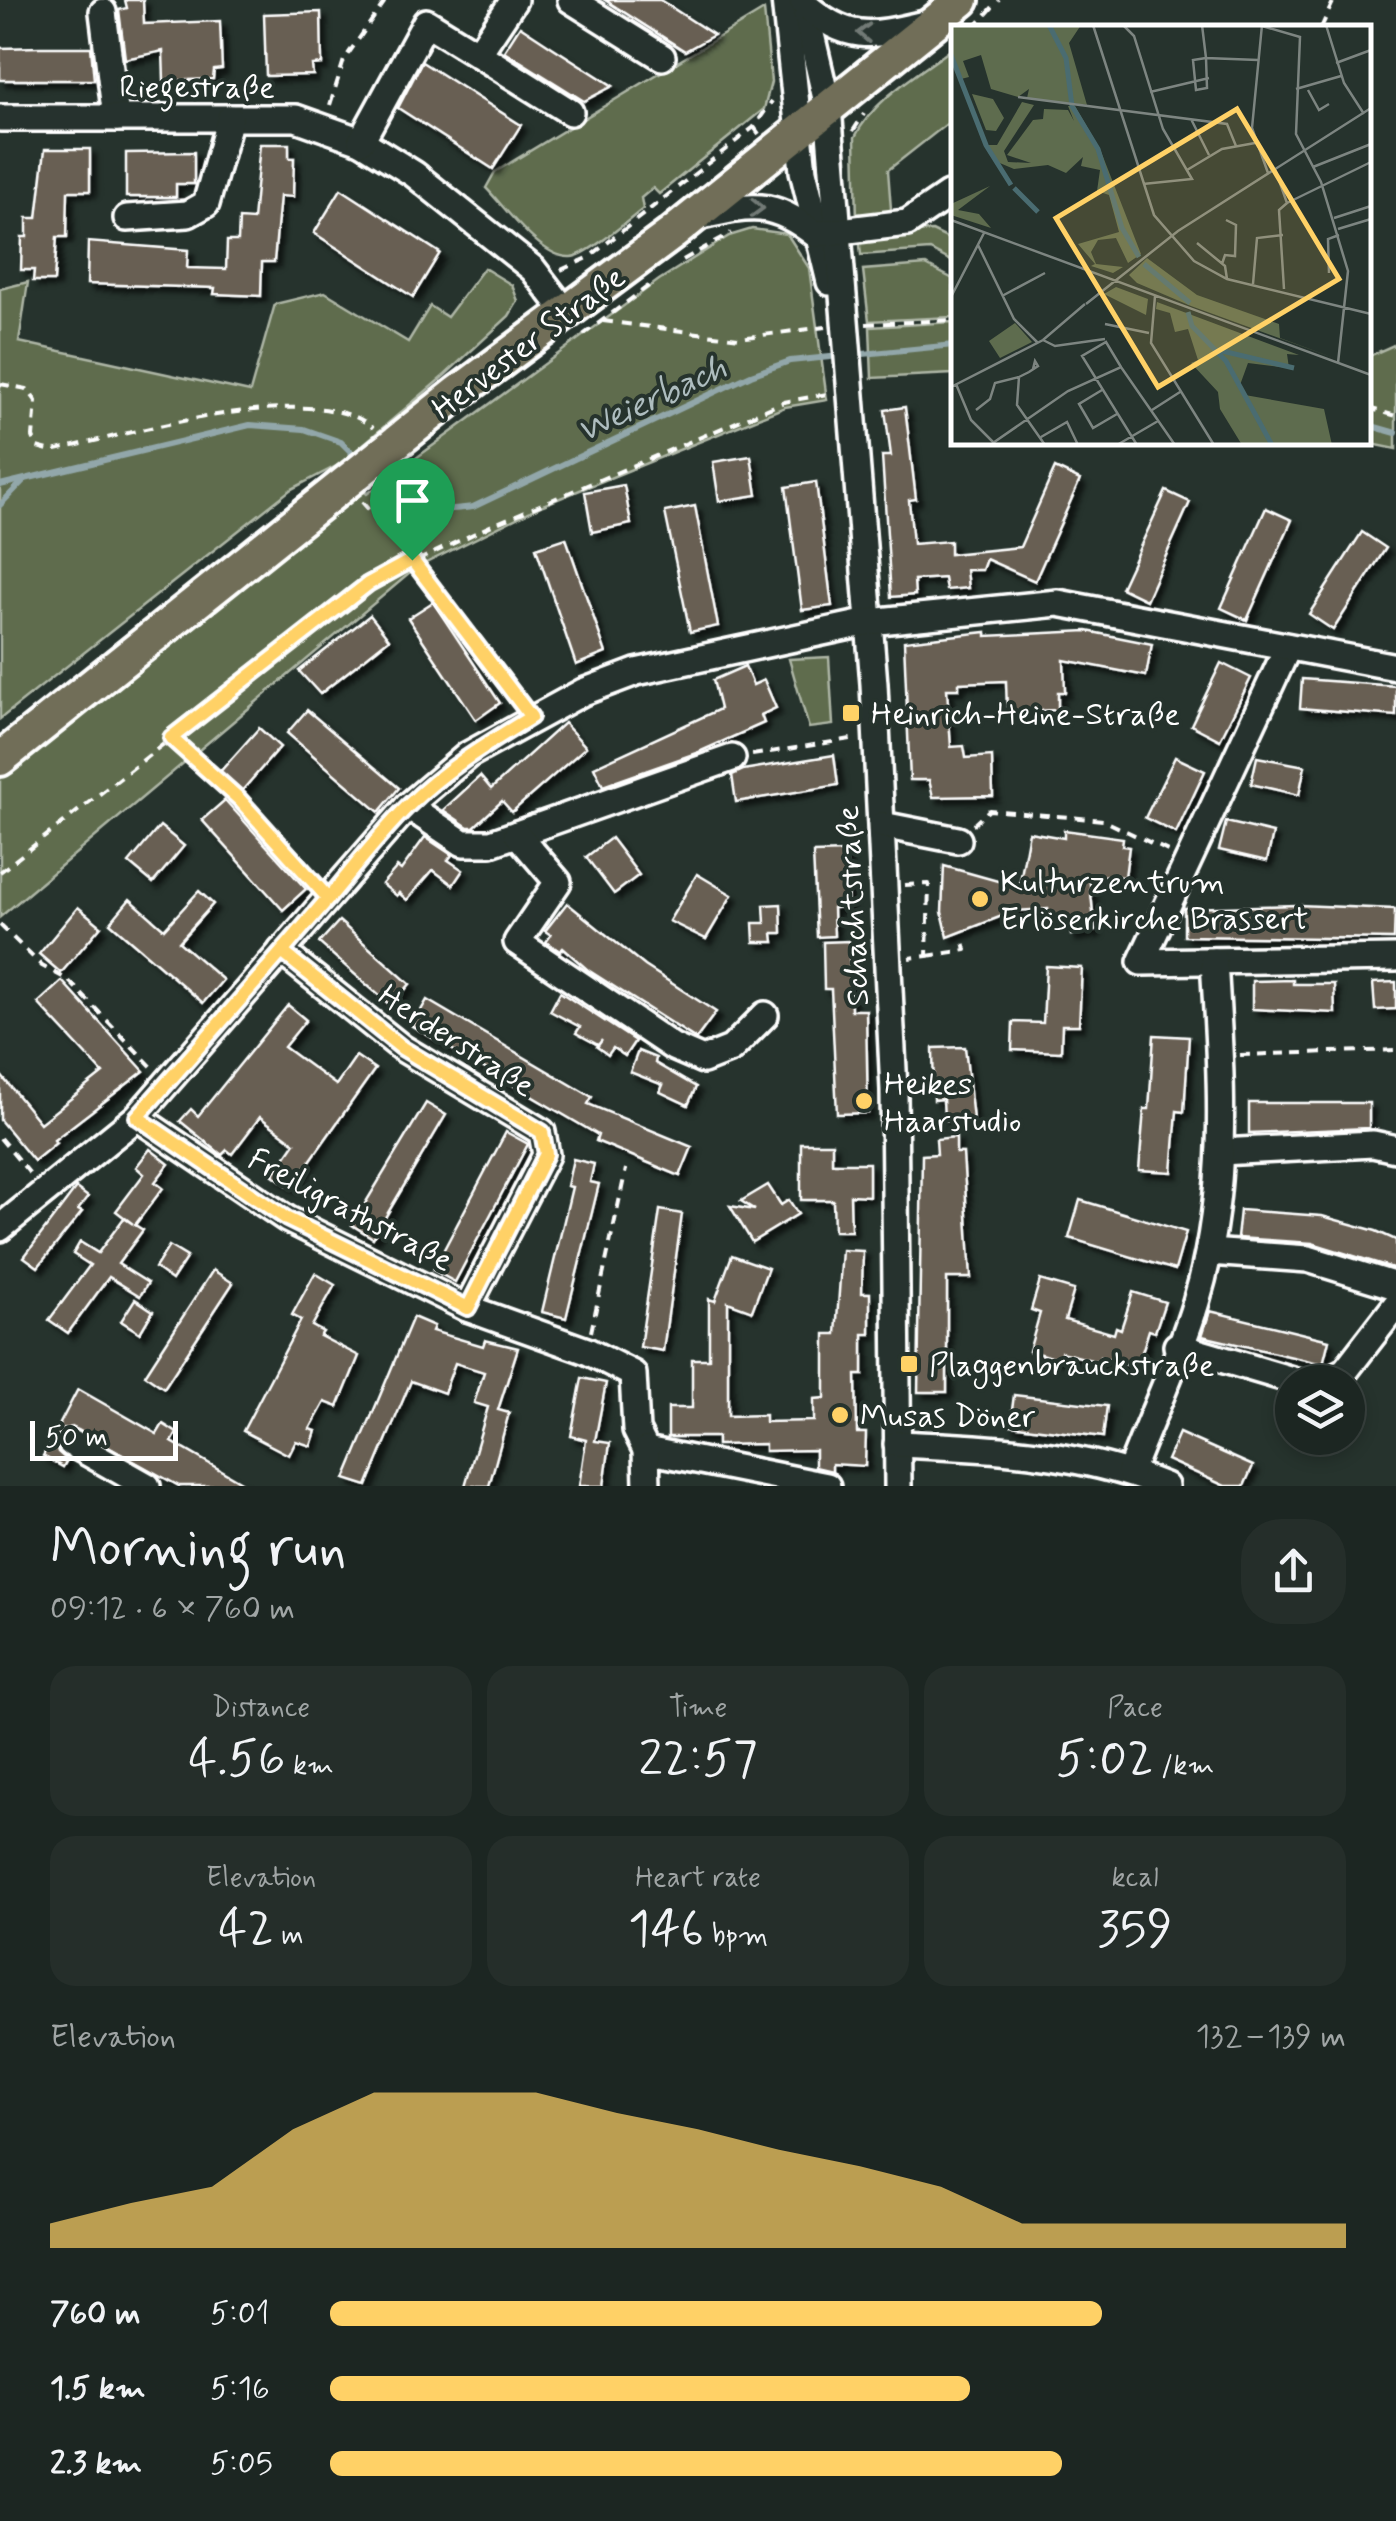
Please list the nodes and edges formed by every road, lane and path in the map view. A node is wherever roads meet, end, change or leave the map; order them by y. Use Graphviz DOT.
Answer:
graph roads {
  1 [pos="386,0"];
  2 [pos="514,0"];
  3 [pos="571,0"];
  4 [pos="962,0"];
  5 [pos="998,0"];
  6 [pos="1334,0"];
  7 [pos="797,1"];
  8 [pos="103,12"];
  9 [pos="934,22"];
  10 [pos="977,25"];
  11 [pos="1322,25"];
  12 [pos="478,54"];
  13 [pos="662,57"];
  14 [pos="828,107"];
  15 [pos="868,107"];
  16 [pos="570,112"];
  17 [pos="0,118"];
  18 [pos="116,118"];
  19 [pos="230,118"];
  20 [pos="322,128"];
  21 [pos="754,128"];
  22 [pos="799,130"];
  23 [pos="361,141"];
  24 [pos="832,160"];
  25 [pos="948,195"];
  26 [pos="127,218"];
  27 [pos="692,218"];
  28 [pos="826,232"];
  29 [pos="732,233"];
  30 [pos="681,262"];
  31 [pos="666,274"];
  32 [pos="545,284"];
  33 [pos="566,312"];
  34 [pos="951,320"];
  35 [pos="844,332"];
  36 [pos="0,384"];
  37 [pos="849,385"];
  38 [pos="1371,409"];
  39 [pos="1396,416"];
  40 [pos="380,435"];
  41 [pos="346,483"];
  42 [pos="412,560"];
  43 [pos="869,622"];
  44 [pos="1288,646"];
  45 [pos="1396,667"];
  46 [pos="531,717"];
  47 [pos="876,734"];
  48 [pos="171,738"];
  49 [pos="732,758"];
  50 [pos="0,759"];
  51 [pos="408,806"];
  52 [pos="882,825"];
  53 [pos="518,834"];
  54 [pos="958,840"];
  55 [pos="1188,860"];
  56 [pos="0,872"];
  57 [pos="885,886"];
  58 [pos="328,898"];
  59 [pos="0,925"];
  60 [pos="964,936"];
  61 [pos="282,952"];
  62 [pos="928,956"];
  63 [pos="1396,958"];
  64 [pos="887,961"];
  65 [pos="1214,961"];
  66 [pos="764,1015"];
  67 [pos="1396,1050"];
  68 [pos="1220,1056"];
  69 [pos="168,1083"];
  70 [pos="137,1117"];
  71 [pos="0,1138"];
  72 [pos="1396,1149"];
  73 [pos="1220,1152"];
  74 [pos="626,1169"];
  75 [pos="46,1191"];
  76 [pos="0,1228"];
  77 [pos="1209,1252"];
  78 [pos="1396,1286"];
  79 [pos="1396,1304"];
  80 [pos="468,1308"];
  81 [pos="1177,1346"];
  82 [pos="586,1351"];
  83 [pos="1350,1365"];
  84 [pos="1275,1375"];
  85 [pos="71,1443"];
  86 [pos="896,1444"];
  87 [pos="646,1450"];
  88 [pos="1130,1472"];
  89 [pos="148,1486"];
  90 [pos="647,1486"];
  91 [pos="827,1486"];
  92 [pos="898,1486"];
  93 [pos="1164,1486"];
  1 -- 20 [label="path"];
  2 -- 12 [label="street"];
  3 -- 13 [label="street"];
  4 -- 9 [label="main road, Hervester Straße"];
  5 -- 10 [label="path"];
  6 -- 11 [label="path"];
  9 -- 7 [label="street, one-way"];
  7 -- 14 [label="street, Schachtstraße"];
  7 -- 22 [label="street, Schachtstraße"];
  8 -- 18 [label="street"];
  9 -- 14 [label="main road, Hervester Straße"];
  12 -- 16 [label="street"];
  12 -- 23 [label="street"];
  14 -- 22 [label="main road, Hervester Straße"];
  14 -- 24 [label="street, Schachtstraße"];
  15 -- 24 [label="path"];
  17 -- 18 [label="street, Riegestraße"];
  18 -- 19 [label="street, Riegestraße"];
  19 -- 20 [label="street, Riegestraße"];
  19 -- 26 [label="street"];
  20 -- 23 [label="street, Riegestraße"];
  21 -- 32 [label="path"];
  22 -- 27 [label="main road, Hervester Straße"];
  22 -- 28 [label="street, Schachtstraße"];
  23 -- 32 [label="street, Riegestraße"];
  24 -- 28 [label="street, Schachtstraße"];
  25 -- 28 [label="street"];
  27 -- 28 [label="street, one-way"];
  27 -- 33 [label="main road, Hervester Straße"];
  28 -- 35 [label="street, Schachtstraße"];
  29 -- 30 [label="path"];
  31 -- 35 [label="path"];
  32 -- 33 [label="street, Riegestraße"];
  33 -- 41 [label="main road, Hervester Straße"];
  34 -- 35 [label="path"];
  35 -- 37 [label="street, Schachtstraße"];
  36 -- 40 [label="path"];
  37 -- 42 [label="path"];
  37 -- 43 [label="street, Schachtstraße"];
  38 -- 39 [label="path"];
  41 -- 42 [label="path"];
  41 -- 50 [label="main road, Hervester Straße"];
  42 -- 46 [label="path"];
  42 -- 48 [label="path"];
  43 -- 44 [label="street"];
  43 -- 46 [label="street"];
  43 -- 47 [label="street, Schachtstraße"];
  44 -- 45 [label="street"];
  44 -- 55 [label="street"];
  46 -- 51 [label="street"];
  47 -- 49 [label="path"];
  47 -- 52 [label="street, Schachtstraße"];
  48 -- 56 [label="path"];
  48 -- 58 [label="path"];
  49 -- 53 [label="street"];
  51 -- 53 [label="street"];
  51 -- 58 [label="street"];
  52 -- 54 [label="street"];
  52 -- 57 [label="street, Schachtstraße"];
  53 -- 66 [label="street"];
  54 -- 55 [label="path"];
  55 -- 65 [label="street"];
  57 -- 62 [label="path"];
  57 -- 64 [label="street, Schachtstraße"];
  58 -- 61 [label="street"];
  59 -- 69 [label="path"];
  60 -- 62 [label="path"];
  61 -- 69 [label="street"];
  61 -- 80 [label="street, Herderstraße"];
  62 -- 64 [label="path"];
  63 -- 65 [label="street"];
  64 -- 86 [label="street, Schachtstraße"];
  65 -- 68 [label="street"];
  67 -- 68 [label="path"];
  68 -- 73 [label="street"];
  69 -- 70 [label="street"];
  70 -- 75 [label="street"];
  70 -- 80 [label="street, Freiligrathstraße"];
  71 -- 75 [label="path"];
  72 -- 73 [label="street"];
  73 -- 77 [label="street"];
  74 -- 82 [label="path"];
  75 -- 76 [label="street"];
  77 -- 78 [label="street"];
  77 -- 81 [label="street"];
  79 -- 83 [label="street"];
  80 -- 82 [label="street, Freiligrathstraße"];
  81 -- 84 [label="street"];
  81 -- 88 [label="street"];
  82 -- 87 [label="street, Freiligrathstraße"];
  85 -- 89 [label="street"];
  86 -- 88 [label="street"];
  86 -- 92 [label="street, Schachtstraße"];
  87 -- 90 [label="street"];
  87 -- 91 [label="street"];
  88 -- 93 [label="street"];
}
